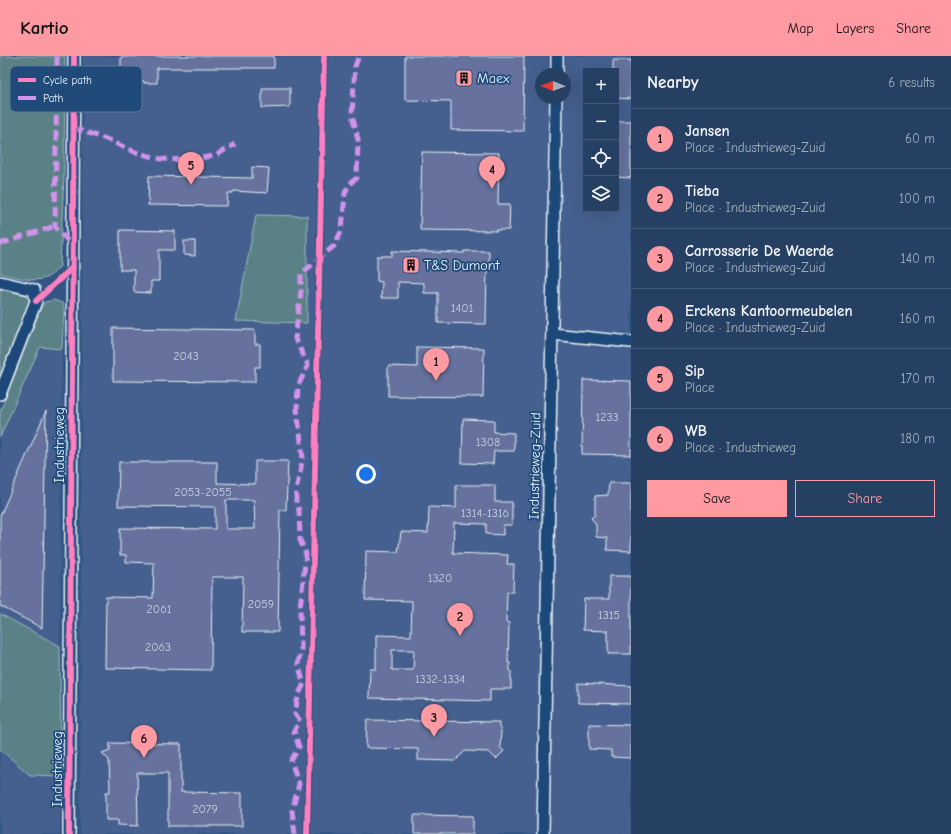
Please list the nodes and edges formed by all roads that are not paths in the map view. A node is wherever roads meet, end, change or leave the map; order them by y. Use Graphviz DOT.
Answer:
graph roads {
  1 [pos="74,56"];
  2 [pos="557,56"];
  3 [pos="74,66"];
  4 [pos="557,68"];
  5 [pos="556,104"];
  6 [pos="74,112"];
  7 [pos="0,282"];
  8 [pos="552,334"];
  9 [pos="631,342"];
  10 [pos="0,394"];
  11 [pos="68,834"];
  12 [pos="542,834"];
  1 -- 3 [label="street, Industrieweg"];
  2 -- 4 [label="street"];
  5 -- 8 [label="street, Industrieweg-Zuid"];
  6 -- 11 [label="street, Industrieweg"];
  7 -- 10 [label="street"];
  8 -- 9 [label="street"];
  8 -- 12 [label="street, Industrieweg-Zuid"];
}
